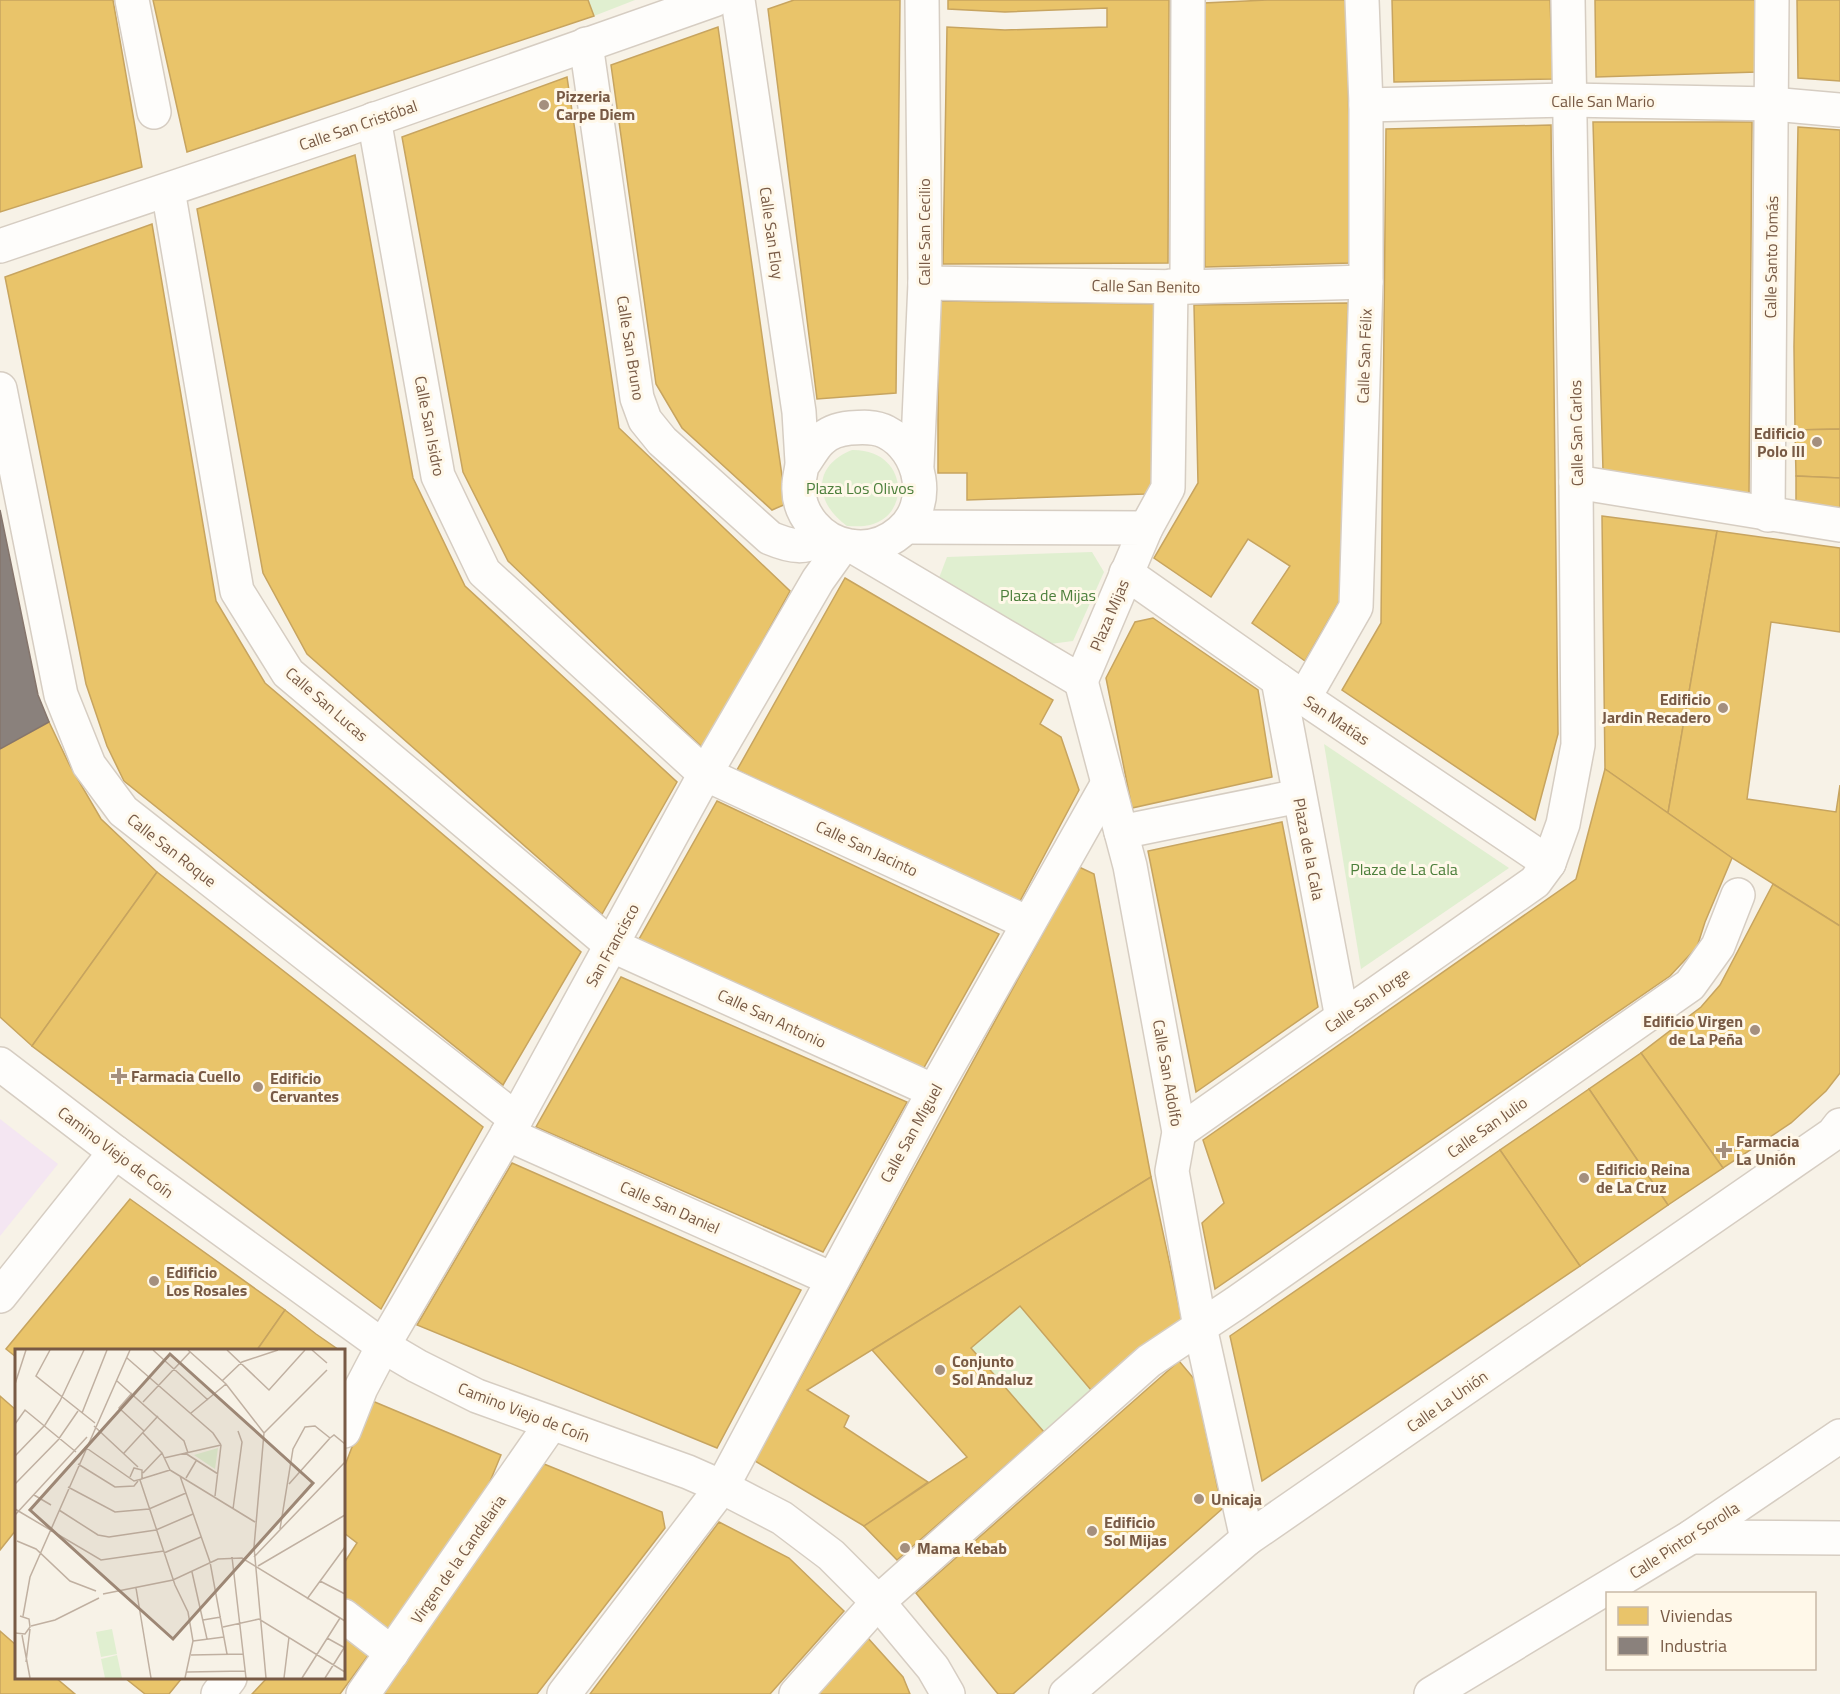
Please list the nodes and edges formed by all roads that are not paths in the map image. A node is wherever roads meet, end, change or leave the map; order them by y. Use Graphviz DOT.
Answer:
graph roads {
  1 [pos="132,0"];
  2 [pos="714,0"];
  3 [pos="738,0"];
  4 [pos="922,0"];
  5 [pos="1188,0"];
  6 [pos="1362,0"];
  7 [pos="1568,0"];
  8 [pos="1772,0"];
  9 [pos="586,44"];
  10 [pos="1569,100"];
  11 [pos="1773,104"];
  12 [pos="1366,105"];
  13 [pos="1840,110"];
  14 [pos="154,112"];
  15 [pos="374,119"];
  16 [pos="168,190"];
  17 [pos="0,246"];
  18 [pos="1366,282"];
  19 [pos="925,283"];
  20 [pos="1179,287"];
  21 [pos="0,389"];
  22 [pos="916,465"];
  23 [pos="802,466"];
  24 [pos="1576,482"];
  25 [pos="1768,514"];
  26 [pos="1840,525"];
  27 [pos="907,527"];
  28 [pos="1146,528"];
  29 [pos="841,544"];
  30 [pos="1126,573"];
  31 [pos="1081,681"];
  32 [pos="1291,689"];
  33 [pos="705,774"];
  34 [pos="1108,783"];
  35 [pos="1299,796"];
  36 [pos="1122,832"];
  37 [pos="1549,863"];
  38 [pos="1738,895"];
  39 [pos="1028,923"];
  40 [pos="611,945"];
  41 [pos="1342,1018"];
  42 [pos="0,1064"];
  43 [pos="934,1091"];
  44 [pos="1840,1125"];
  45 [pos="512,1126"];
  46 [pos="1179,1132"];
  47 [pos="115,1152"];
  48 [pos="832,1279"];
  49 [pos="0,1296"];
  50 [pos="1200,1327"];
  51 [pos="383,1346"];
  52 [pos="551,1424"];
  53 [pos="345,1428"];
  54 [pos="1840,1436"];
  55 [pos="722,1487"];
  56 [pos="1691,1537"];
  57 [pos="1840,1538"];
  58 [pos="1247,1539"];
  59 [pos="878,1602"];
  60 [pos="345,1617"];
  61 [pos="392,1653"];
  62 [pos="229,1679"];
  63 [pos="218,1694"];
  64 [pos="363,1694"];
  65 [pos="564,1694"];
  66 [pos="796,1694"];
  67 [pos="948,1694"];
  68 [pos="1066,1694"];
  69 [pos="1431,1694"];
  1 -- 14 [label="street"];
  2 -- 9 [label="street, Calle San Cristóbal"];
  3 -- 23 [label="street, Calle San Eloy"];
  4 -- 19 [label="street, Calle San Cecilio"];
  5 -- 20 [label="street, Plaza Mijas"];
  6 -- 12 [label="street, Calle San Félix"];
  7 -- 10 [label="street, Calle San Carlos"];
  8 -- 11 [label="street, Calle Santo Tomás"];
  9 -- 15 [label="street, Calle San Cristóbal"];
  9 -- 29 [label="street, Calle San Bruno"];
  10 -- 11 [label="street, Calle San Mario"];
  10 -- 12 [label="street, Calle San Mario"];
  10 -- 24 [label="street, Calle San Carlos"];
  11 -- 13 [label="street, Calle San Mario"];
  11 -- 25 [label="street, Calle Santo Tomás"];
  12 -- 18 [label="street, Calle San Félix"];
  15 -- 16 [label="street, Calle San Cristóbal"];
  15 -- 33 [label="street, Calle San Isidro"];
  16 -- 17 [label="street, Calle San Cristóbal"];
  16 -- 40 [label="street, Calle San Lucas"];
  18 -- 20 [label="street, Calle San Benito"];
  18 -- 32 [label="street, Calle San Félix"];
  19 -- 20 [label="street, Calle San Benito"];
  19 -- 22 [label="street, Calle San Cecilio"];
  20 -- 28 [label="street, Plaza Mijas"];
  21 -- 45 [label="street, Calle San Roque"];
  22 -- 23 [label="street"];
  22 -- 27 [label="street"];
  23 -- 29 [label="street"];
  24 -- 25 [label="street"];
  24 -- 37 [label="street, Calle San Carlos"];
  25 -- 26 [label="street"];
  27 -- 28 [label="street"];
  27 -- 29 [label="street"];
  28 -- 30 [label="street, Plaza Mijas"];
  29 -- 31 [label="street"];
  29 -- 33 [label="street, San Francisco"];
  30 -- 31 [label="street, Plaza Mijas"];
  30 -- 32 [label="street, San Matías"];
  31 -- 34 [label="street, Calle San Adolfo"];
  32 -- 35 [label="street, Plaza de la Cala"];
  32 -- 37 [label="street, San Matías"];
  33 -- 39 [label="street, Calle San Jacinto"];
  33 -- 40 [label="street, San Francisco"];
  34 -- 36 [label="street, Calle San Adolfo"];
  34 -- 39 [label="street, Calle San Miguel"];
  35 -- 36 [label="street"];
  35 -- 41 [label="street, Plaza de la Cala"];
  36 -- 46 [label="street, Calle San Adolfo"];
  37 -- 41 [label="street, Calle San Jorge"];
  38 -- 50 [label="street, Calle San Julio"];
  39 -- 43 [label="street, Calle San Miguel"];
  40 -- 43 [label="street, Calle San Antonio"];
  40 -- 45 [label="street, San Francisco"];
  41 -- 46 [label="street, Calle San Jorge"];
  42 -- 47 [label="street, Camino Viejo de Coín"];
  43 -- 48 [label="street, Calle San Miguel"];
  44 -- 58 [label="street, Calle La Unión"];
  45 -- 48 [label="street, Calle San Daniel"];
  45 -- 51 [label="street, San Francisco"];
  46 -- 50 [label="street, Calle San Adolfo"];
  47 -- 49 [label="street"];
  47 -- 51 [label="street, Camino Viejo de Coín"];
  48 -- 55 [label="street, Calle San Miguel"];
  50 -- 58 [label="street, Calle San Adolfo"];
  50 -- 59 [label="street, Calle San Julio"];
  51 -- 52 [label="street, Camino Viejo de Coín"];
  51 -- 53 [label="street, San Francisco"];
  52 -- 55 [label="street, Camino Viejo de Coín"];
  52 -- 61 [label="street, Virgen de la Candelaria"];
  54 -- 56 [label="street, Calle Pintor Sorolla"];
  55 -- 59 [label="street, Camino Viejo de Coín"];
  55 -- 65 [label="street, Calle San Miguel"];
  56 -- 57 [label="street"];
  56 -- 69 [label="street, Calle Pintor Sorolla"];
  58 -- 68 [label="street, Calle La Unión"];
  59 -- 66 [label="street, Calle San Julio"];
  59 -- 67 [label="street, Camino Viejo de Coín"];
  60 -- 61 [label="street"];
  61 -- 64 [label="street, Virgen de la Candelaria"];
  62 -- 63 [label="street"];
}
